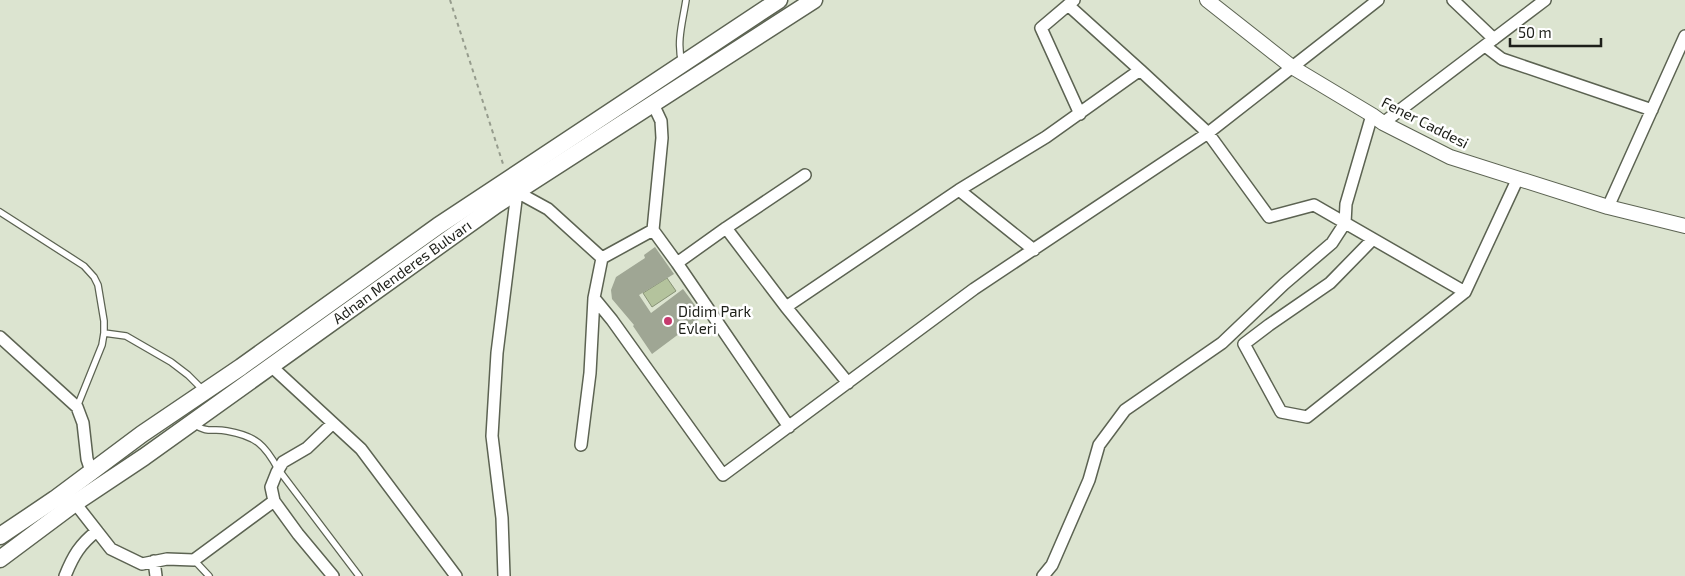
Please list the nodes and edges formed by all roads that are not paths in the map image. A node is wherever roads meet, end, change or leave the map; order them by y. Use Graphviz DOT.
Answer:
graph roads {
  1 [pos="686,0"];
  2 [pos="779,0"];
  3 [pos="814,0"];
  4 [pos="1206,0"];
  5 [pos="1378,0"];
  6 [pos="1453,0"];
  7 [pos="1545,0"];
  8 [pos="1071,2"];
  9 [pos="1685,36"];
  10 [pos="1489,42"];
  11 [pos="683,64"];
  12 [pos="1292,67"];
  13 [pos="1140,70"];
  14 [pos="653,104"];
  15 [pos="1652,110"];
  16 [pos="1080,114"];
  17 [pos="1377,119"];
  18 [pos="1208,133"];
  19 [pos="805,175"];
  20 [pos="1518,178"];
  21 [pos="512,185"];
  22 [pos="959,190"];
  23 [pos="1608,207"];
  24 [pos="0,212"];
  25 [pos="1345,223"];
  26 [pos="1685,226"];
  27 [pos="726,228"];
  28 [pos="653,230"];
  29 [pos="1373,240"];
  30 [pos="1034,250"];
  31 [pos="602,258"];
  32 [pos="678,263"];
  33 [pos="1465,292"];
  34 [pos="594,298"];
  35 [pos="786,307"];
  36 [pos="1256,311"];
  37 [pos="1269,325"];
  38 [pos="104,333"];
  39 [pos="0,337"];
  40 [pos="271,366"];
  41 [pos="848,383"];
  42 [pos="205,392"];
  43 [pos="77,407"];
  44 [pos="191,423"];
  45 [pos="332,424"];
  46 [pos="789,427"];
  47 [pos="581,445"];
  48 [pos="278,469"];
  49 [pos="91,471"];
  50 [pos="274,501"];
  51 [pos="76,503"];
  52 [pos="97,531"];
  53 [pos="0,536"];
  54 [pos="0,559"];
  55 [pos="194,560"];
  56 [pos="154,561"];
  57 [pos="65,576"];
  58 [pos="156,576"];
  59 [pos="209,576"];
  60 [pos="333,576"];
  61 [pos="359,576"];
  62 [pos="456,576"];
  63 [pos="504,576"];
  64 [pos="1043,576"];
  1 -- 11 [label="lane"];
  2 -- 11 [label="main road, Adnan Menderes Bulvarı"];
  3 -- 14 [label="main road, Adnan Menderes Bulvarı"];
  4 -- 12 [label="street, Fener Caddesi"];
  5 -- 12 [label="street"];
  6 -- 10 [label="street"];
  7 -- 10 [label="street"];
  8 -- 13 [label="street"];
  8 -- 16 [label="street"];
  9 -- 15 [label="street"];
  10 -- 15 [label="street"];
  10 -- 17 [label="street"];
  11 -- 21 [label="main road, Adnan Menderes Bulvarı"];
  12 -- 17 [label="street, Fener Caddesi"];
  12 -- 18 [label="street"];
  13 -- 16 [label="street"];
  13 -- 18 [label="street"];
  14 -- 21 [label="main road, Adnan Menderes Bulvarı"];
  14 -- 28 [label="street"];
  15 -- 23 [label="street"];
  16 -- 22 [label="street"];
  17 -- 20 [label="street, Fener Caddesi"];
  17 -- 25 [label="street"];
  18 -- 25 [label="street"];
  18 -- 30 [label="street"];
  19 -- 27 [label="street"];
  20 -- 23 [label="street, Fener Caddesi"];
  20 -- 33 [label="street"];
  21 -- 31 [label="street"];
  21 -- 40 [label="main road, Adnan Menderes Bulvarı"];
  21 -- 42 [label="main road, Adnan Menderes Bulvarı"];
  21 -- 63 [label="street"];
  22 -- 30 [label="street"];
  22 -- 35 [label="street"];
  23 -- 26 [label="street, Fener Caddesi"];
  24 -- 38 [label="lane"];
  25 -- 29 [label="street"];
  25 -- 36 [label="street"];
  27 -- 32 [label="street"];
  27 -- 35 [label="street"];
  28 -- 31 [label="street"];
  28 -- 32 [label="street"];
  29 -- 33 [label="street"];
  29 -- 37 [label="street"];
  30 -- 41 [label="street"];
  31 -- 34 [label="street"];
  32 -- 46 [label="street"];
  33 -- 37 [label="street"];
  34 -- 46 [label="street"];
  34 -- 47 [label="street"];
  35 -- 41 [label="street"];
  36 -- 37 [label="street"];
  36 -- 64 [label="street"];
  38 -- 42 [label="lane"];
  38 -- 43 [label="lane"];
  39 -- 43 [label="street"];
  40 -- 44 [label="main road, Adnan Menderes Bulvarı"];
  40 -- 45 [label="street"];
  41 -- 46 [label="street"];
  42 -- 49 [label="main road, Adnan Menderes Bulvarı"];
  43 -- 49 [label="street"];
  44 -- 48 [label="lane"];
  44 -- 51 [label="main road, Adnan Menderes Bulvarı"];
  45 -- 48 [label="street"];
  45 -- 62 [label="street"];
  48 -- 50 [label="street"];
  48 -- 61 [label="lane"];
  49 -- 53 [label="main road, Adnan Menderes Bulvarı"];
  50 -- 55 [label="street"];
  50 -- 60 [label="street"];
  51 -- 52 [label="street"];
  51 -- 54 [label="main road, Adnan Menderes Bulvarı"];
  52 -- 56 [label="street"];
  52 -- 57 [label="street"];
  55 -- 56 [label="street"];
  55 -- 59 [label="lane"];
  56 -- 58 [label="street"];
}
